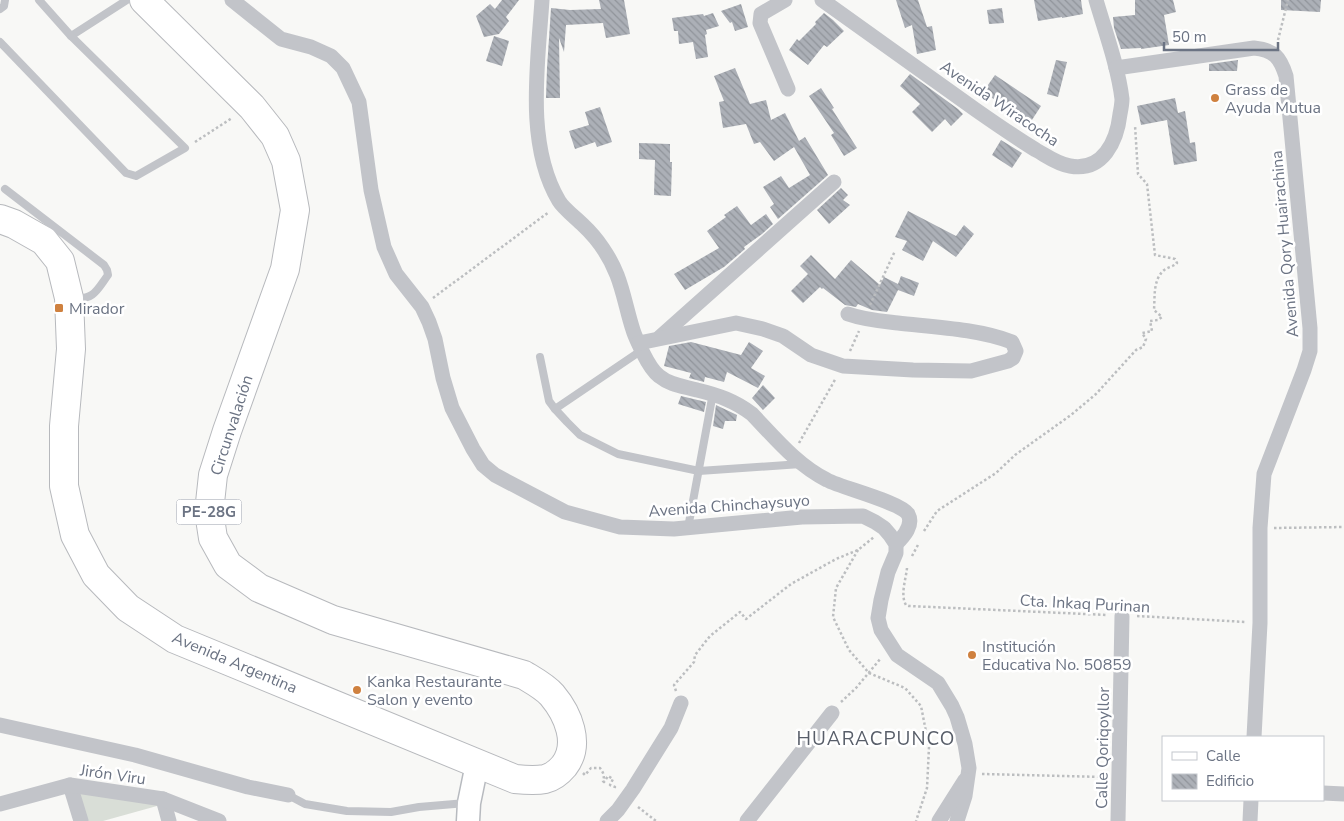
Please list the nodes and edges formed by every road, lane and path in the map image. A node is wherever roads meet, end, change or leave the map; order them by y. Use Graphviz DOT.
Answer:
graph roads {
  1 [pos="6,0"];
  2 [pos="39,0"];
  3 [pos="127,0"];
  4 [pos="144,0"];
  5 [pos="232,0"];
  6 [pos="542,0"];
  7 [pos="785,0"];
  8 [pos="822,0"];
  9 [pos="1096,0"];
  10 [pos="1288,0"];
  11 [pos="0,9"];
  12 [pos="71,36"];
  13 [pos="0,42"];
  14 [pos="1274,54"];
  15 [pos="1116,68"];
  16 [pos="788,89"];
  17 [pos="1122,100"];
  18 [pos="252,107"];
  19 [pos="185,148"];
  20 [pos="834,182"];
  21 [pos="5,189"];
  22 [pos="560,203"];
  23 [pos="0,219"];
  24 [pos="69,298"];
  25 [pos="422,307"];
  26 [pos="848,314"];
  27 [pos="658,339"];
  28 [pos="640,347"];
  29 [pos="540,357"];
  30 [pos="713,394"];
  31 [pos="555,409"];
  32 [pos="803,464"];
  33 [pos="699,471"];
  34 [pos="1344,527"];
  35 [pos="688,528"];
  36 [pos="884,528"];
  37 [pos="1260,528"];
  38 [pos="906,538"];
  39 [pos="858,550"];
  40 [pos="1122,616"];
  41 [pos="1260,622"];
  42 [pos="891,646"];
  43 [pos="869,673"];
  44 [pos="681,703"];
  45 [pos="832,713"];
  46 [pos="0,725"];
  47 [pos="1254,736"];
  48 [pos="477,764"];
  49 [pos="579,771"];
  50 [pos="968,774"];
  51 [pos="1119,777"];
  52 [pos="70,785"];
  53 [pos="1324,793"];
  54 [pos="1344,794"];
  55 [pos="288,795"];
  56 [pos="163,799"];
  57 [pos="1251,801"];
  58 [pos="624,802"];
  59 [pos="0,804"];
  60 [pos="468,812"];
  61 [pos="80,821"];
  62 [pos="169,821"];
  63 [pos="219,821"];
  64 [pos="607,821"];
  65 [pos="656,821"];
  66 [pos="747,821"];
  67 [pos="916,821"];
  68 [pos="939,821"];
  69 [pos="957,821"];
  70 [pos="1118,821"];
  71 [pos="1250,821"];
  1 -- 11 [label="lane"];
  2 -- 12 [label="lane"];
  3 -- 12 [label="lane"];
  4 -- 18 [label="highway, Circunvalación / PE-28G"];
  5 -- 25 [label="street, Avenida Chinchaysuyo"];
  6 -- 22 [label="street"];
  7 -- 16 [label="street"];
  8 -- 17 [label="street, Avenida Wiracocha"];
  9 -- 15 [label="street, Avenida Wiracocha"];
  10 -- 14 [label="path"];
  12 -- 19 [label="lane"];
  13 -- 19 [label="lane"];
  14 -- 15 [label="street"];
  14 -- 37 [label="street, Avenida Qory Huairachina"];
  15 -- 17 [label="street, Avenida Wiracocha"];
  17 -- 38 [label="path"];
  18 -- 19 [label="path"];
  18 -- 48 [label="highway, Circunvalación / PE-28G"];
  20 -- 27 [label="street"];
  21 -- 24 [label="lane"];
  22 -- 25 [label="path"];
  22 -- 28 [label="street"];
  23 -- 24 [label="highway, Avenida Argentina / PE-28G"];
  24 -- 48 [label="highway, Avenida Argentina / PE-28G"];
  25 -- 35 [label="street, Avenida Chinchaysuyo"];
  26 -- 27 [label="street"];
  27 -- 28 [label="street"];
  28 -- 30 [label="street"];
  28 -- 31 [label="lane"];
  29 -- 31 [label="lane"];
  30 -- 32 [label="street"];
  30 -- 33 [label="lane"];
  31 -- 33 [label="lane"];
  32 -- 33 [label="lane"];
  32 -- 38 [label="street"];
  33 -- 35 [label="lane"];
  34 -- 37 [label="path"];
  35 -- 36 [label="street, Avenida Chinchaysuyo"];
  36 -- 38 [label="street, Avenida Chinchaysuyo"];
  36 -- 39 [label="path"];
  37 -- 41 [label="street, Avenida Qory Huairachina"];
  38 -- 40 [label="path, Cta. Inkaq Purinan"];
  38 -- 42 [label="street"];
  39 -- 43 [label="path"];
  39 -- 44 [label="path"];
  40 -- 41 [label="path, Cta. Inkaq Purinan"];
  40 -- 51 [label="street, Calle Qoriqoyllor"];
  41 -- 47 [label="street, Avenida Qory Huairachina"];
  42 -- 43 [label="path"];
  42 -- 50 [label="street"];
  43 -- 45 [label="path"];
  43 -- 67 [label="path"];
  44 -- 58 [label="street"];
  45 -- 66 [label="street"];
  46 -- 55 [label="street"];
  48 -- 60 [label="street"];
  49 -- 58 [label="path"];
  50 -- 51 [label="path"];
  50 -- 68 [label="street"];
  50 -- 69 [label="street"];
  51 -- 70 [label="street, Calle Qoriqoyllor"];
  52 -- 56 [label="street, Jirón Viru"];
  52 -- 59 [label="street, Jirón Viru"];
  52 -- 61 [label="street"];
  53 -- 54 [label="street"];
  55 -- 60 [label="lane"];
  56 -- 62 [label="street"];
  56 -- 63 [label="street, Jirón Viru"];
  57 -- 71 [label="street"];
  58 -- 64 [label="street"];
  58 -- 65 [label="path"];
}
